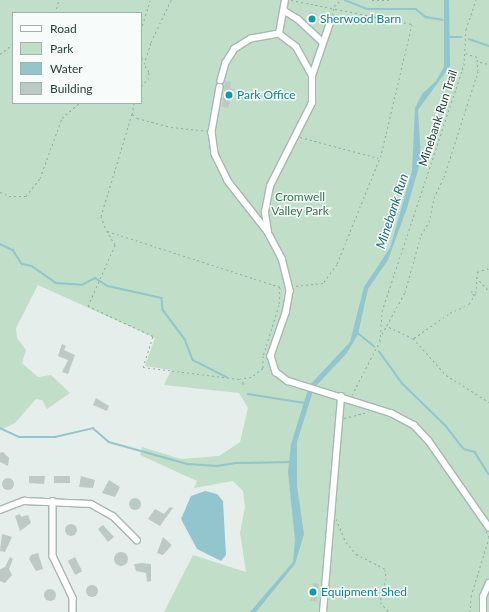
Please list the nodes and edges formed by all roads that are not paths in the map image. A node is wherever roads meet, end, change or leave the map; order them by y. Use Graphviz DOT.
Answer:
graph roads {
  1 [pos="285,0"];
  2 [pos="285,11"];
  3 [pos="332,20"];
  4 [pos="279,34"];
  5 [pos="323,42"];
  6 [pos="312,76"];
  7 [pos="221,80"];
  8 [pos="220,88"];
  9 [pos="266,212"];
  10 [pos="254,215"];
  11 [pos="268,232"];
  12 [pos="341,397"];
  13 [pos="53,501"];
  14 [pos="0,510"];
  15 [pos="486,528"];
  16 [pos="138,540"];
  17 [pos="489,583"];
  18 [pos="74,612"];
  19 [pos="323,612"];
  20 [pos="483,612"];
  1 -- 2 [label="street"];
  2 -- 4 [label="street"];
  2 -- 5 [label="street"];
  3 -- 5 [label="street"];
  4 -- 6 [label="street"];
  4 -- 7 [label="street"];
  5 -- 6 [label="street"];
  6 -- 9 [label="street"];
  8 -- 10 [label="street"];
  9 -- 10 [label="street"];
  9 -- 11 [label="street"];
  10 -- 11 [label="street"];
  11 -- 12 [label="street"];
  12 -- 15 [label="street"];
  12 -- 19 [label="street"];
  13 -- 14 [label="street"];
  13 -- 16 [label="street"];
  13 -- 18 [label="street"];
  17 -- 20 [label="street"];
}
